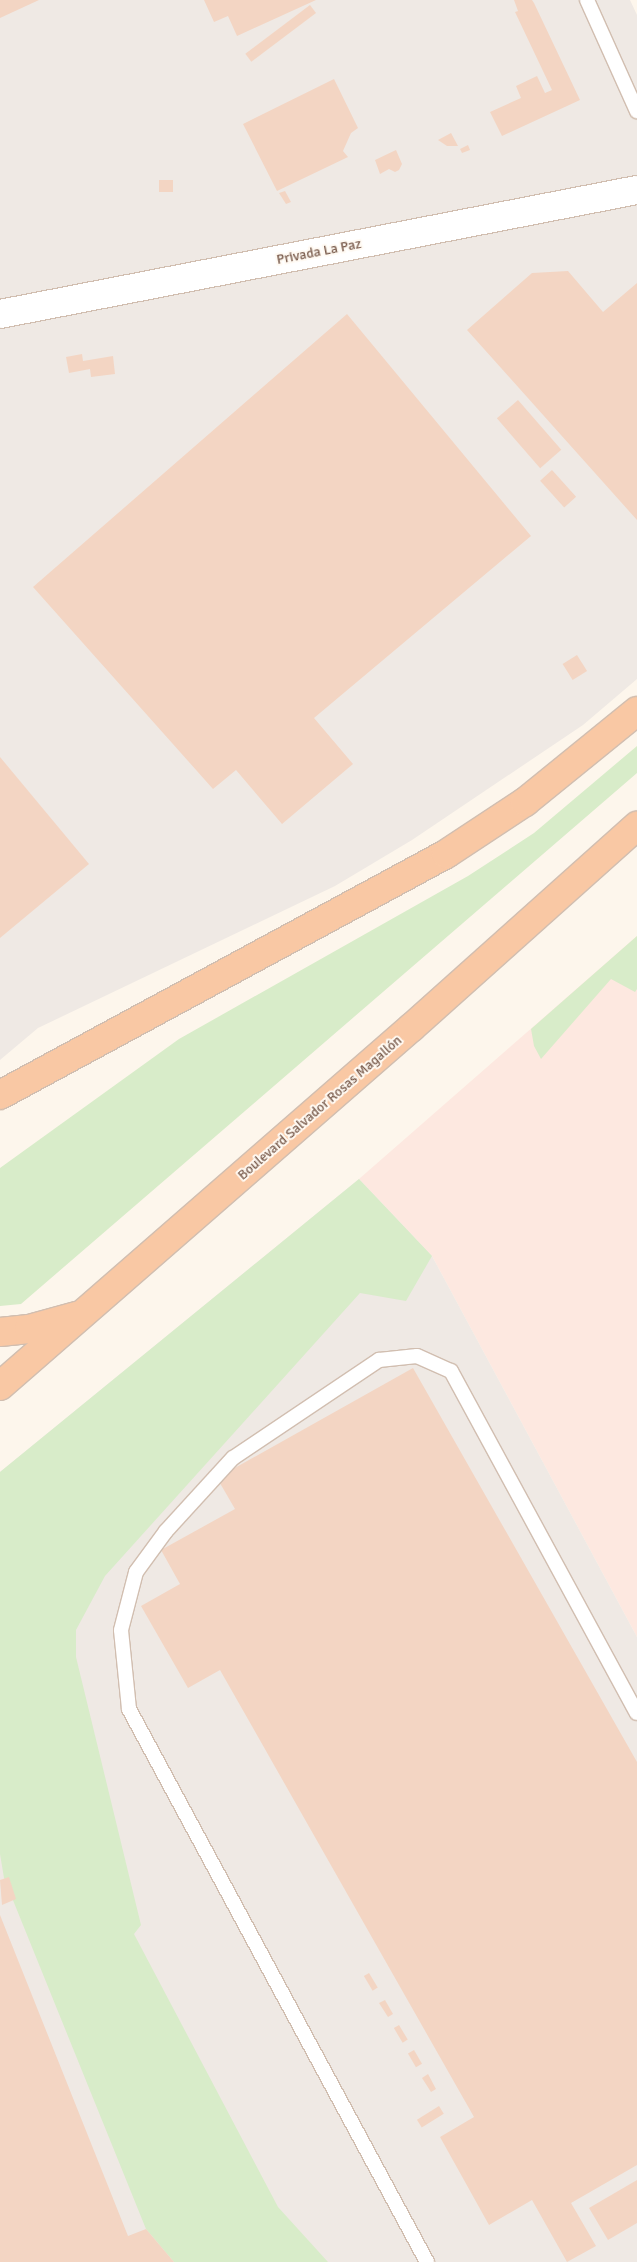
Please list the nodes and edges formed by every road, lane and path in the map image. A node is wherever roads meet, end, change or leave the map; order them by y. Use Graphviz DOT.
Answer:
graph roads {
  1 [pos="587,0"];
  2 [pos="637,112"];
  3 [pos="637,190"];
  4 [pos="0,314"];
  5 [pos="637,711"];
  6 [pos="637,826"];
  7 [pos="10,1090"];
  8 [pos="0,1112"];
  9 [pos="86,1313"];
  10 [pos="0,1332"];
  11 [pos="0,1386"];
  12 [pos="637,1713"];
  13 [pos="427,2262"];
  1 -- 2 [label="lane"];
  3 -- 4 [label="street, Privada La Paz"];
  5 -- 7 [label="highway"];
  6 -- 9 [label="highway, Boulevard Salvador Rosas Magallón"];
  7 -- 8 [label="highway"];
  9 -- 10 [label="highway"];
  9 -- 11 [label="highway, Boulevard Salvador Rosas Magallón"];
  12 -- 13 [label="lane"];
}
